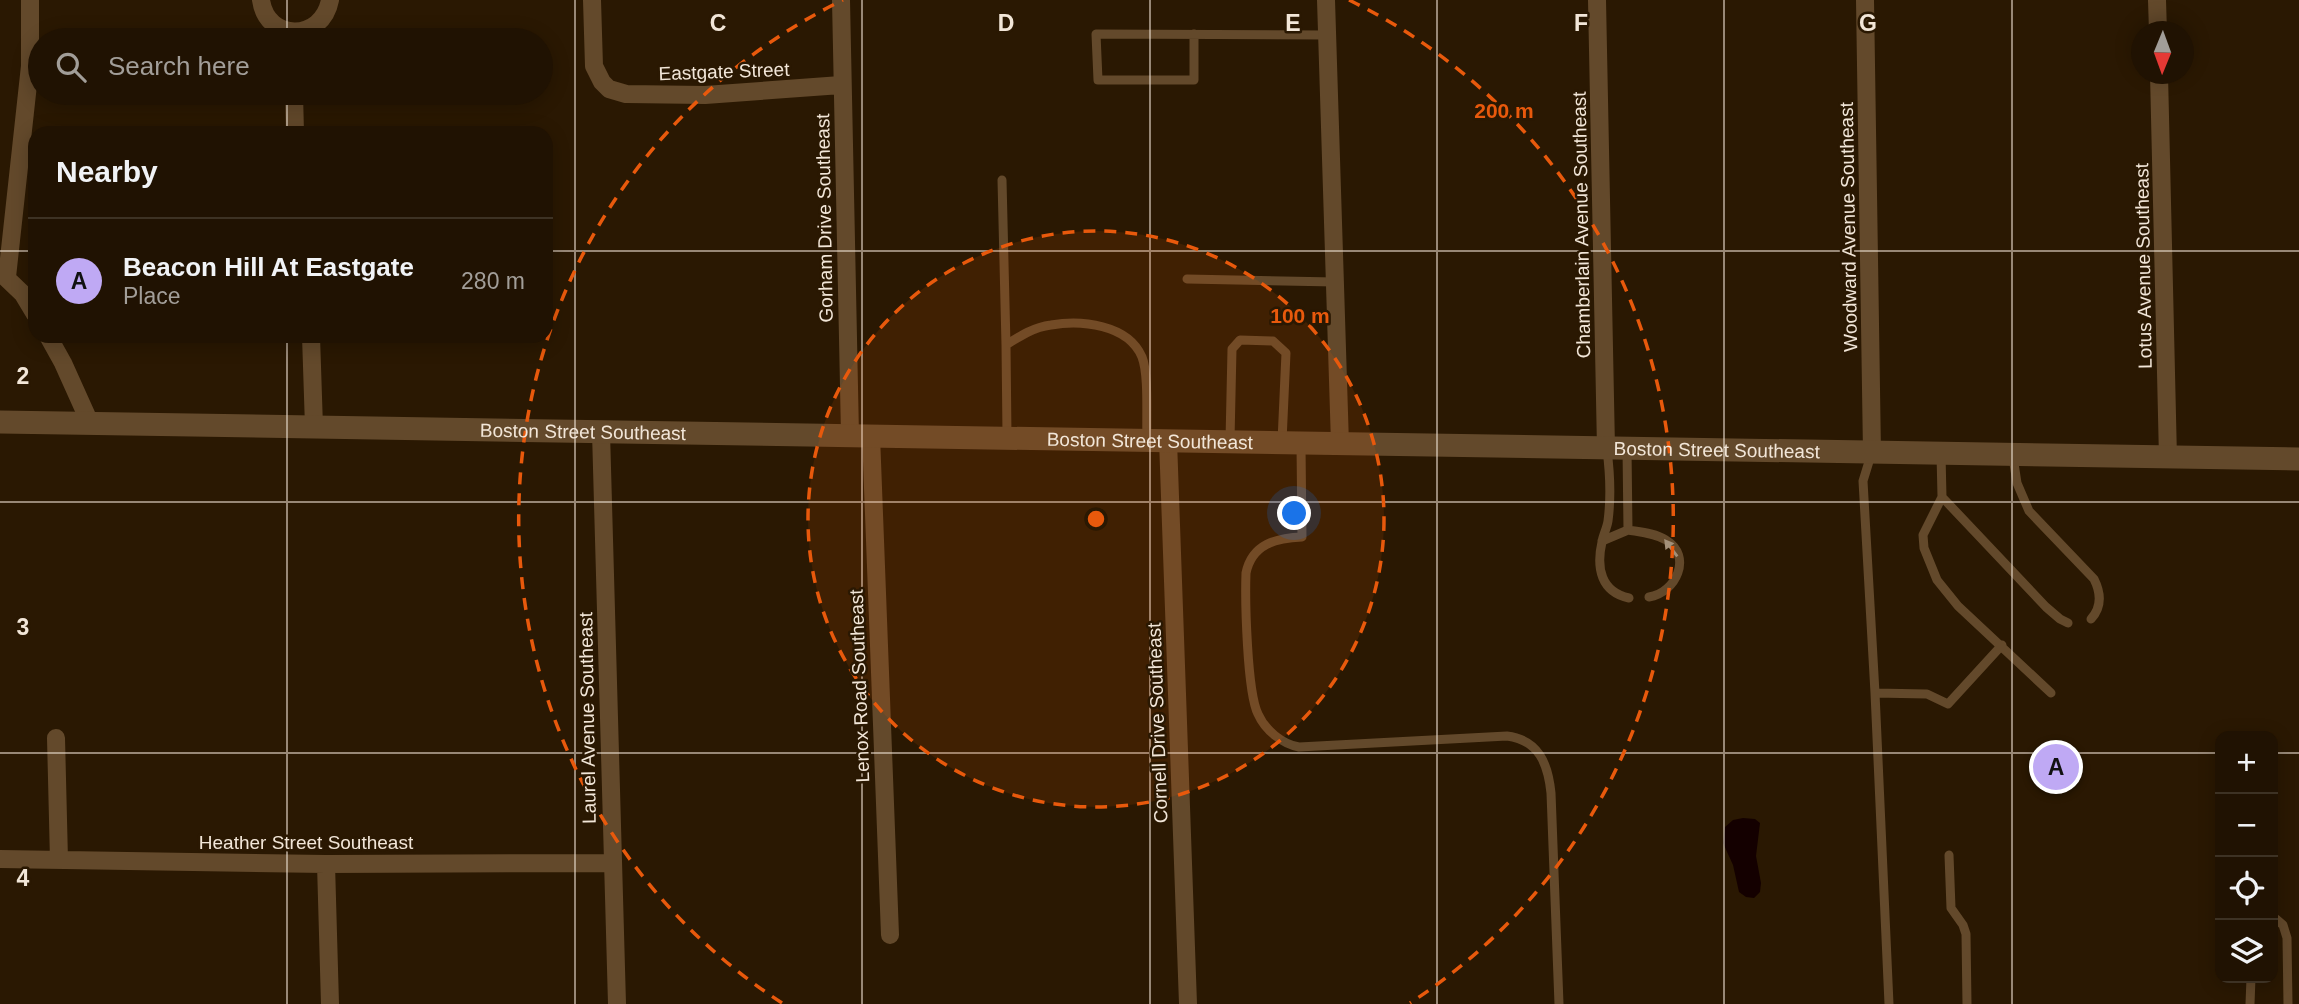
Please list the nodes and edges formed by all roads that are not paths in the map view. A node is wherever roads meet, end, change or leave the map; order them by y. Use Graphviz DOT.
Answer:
graph roads {
  1 [pos="30,0"];
  2 [pos="261,0"];
  3 [pos="330,0"];
  4 [pos="592,0"];
  5 [pos="841,0"];
  6 [pos="1326,0"];
  7 [pos="1597,0"];
  8 [pos="1866,0"];
  9 [pos="2157,0"];
  10 [pos="2158,21"];
  11 [pos="30,28"];
  12 [pos="281,28"];
  13 [pos="311,28"];
  14 [pos="1194,34"];
  15 [pos="1327,35"];
  16 [pos="28,82"];
  17 [pos="2159,84"];
  18 [pos="841,85"];
  19 [pos="294,105"];
  20 [pos="295,126"];
  21 [pos="1002,180"];
  22 [pos="4,275"];
  23 [pos="1187,279"];
  24 [pos="1335,282"];
  25 [pos="28,302"];
  26 [pos="52,343"];
  27 [pos="311,343"];
  28 [pos="1006,345"];
  29 [pos="0,422"];
  30 [pos="90,423"];
  31 [pos="314,427"];
  32 [pos="601,432"];
  33 [pos="861,435"];
  34 [pos="1007,438"];
  35 [pos="1158,440"];
  36 [pos="1230,442"];
  37 [pos="1291,443"];
  38 [pos="1340,444"];
  39 [pos="1617,448"];
  40 [pos="1872,453"];
  41 [pos="1941,454"];
  42 [pos="2013,455"];
  43 [pos="2168,458"];
  44 [pos="2299,459"];
  45 [pos="1942,496"];
  46 [pos="1628,530"];
  47 [pos="1602,541"];
  48 [pos="1650,597"];
  49 [pos="1629,598"];
  50 [pos="2091,619"];
  51 [pos="2068,623"];
  52 [pos="2002,645"];
  53 [pos="1875,693"];
  54 [pos="2052,693"];
  55 [pos="56,738"];
  56 [pos="1949,855"];
  57 [pos="0,859"];
  58 [pos="59,860"];
  59 [pos="612,863"];
  60 [pos="326,864"];
  61 [pos="2277,920"];
  62 [pos="890,935"];
  63 [pos="2251,983"];
  64 [pos="330,1004"];
  65 [pos="617,1004"];
  66 [pos="1188,1004"];
  67 [pos="1559,1004"];
  68 [pos="1889,1004"];
  69 [pos="1967,1004"];
  70 [pos="2250,1004"];
  71 [pos="2288,1004"];
  1 -- 11 [label="street"];
  2 -- 12 [label="street"];
  3 -- 13 [label="street"];
  4 -- 18 [label="street, Eastgate Street"];
  5 -- 18 [label="street, Gorham Drive Southeast"];
  6 -- 15 [label="street"];
  7 -- 39 [label="street, Chamberlain Avenue Southeast"];
  8 -- 40 [label="street, Woodward Avenue Southeast"];
  9 -- 10 [label="street"];
  14 -- 14 [label="lane"];
  14 -- 15 [label="lane"];
  15 -- 24 [label="street"];
  16 -- 22 [label="street"];
  17 -- 43 [label="street, Lotus Avenue Southeast"];
  18 -- 33 [label="street, Gorham Drive Southeast"];
  19 -- 20 [label="street"];
  21 -- 28 [label="lane"];
  22 -- 25 [label="street"];
  23 -- 24 [label="lane"];
  24 -- 38 [label="street"];
  26 -- 30 [label="street"];
  27 -- 31 [label="street"];
  28 -- 34 [label="lane"];
  28 -- 35 [label="lane"];
  29 -- 30 [label="street, Boston Street Southeast"];
  30 -- 31 [label="street, Boston Street Southeast"];
  31 -- 32 [label="street, Boston Street Southeast"];
  32 -- 33 [label="street, Boston Street Southeast"];
  32 -- 59 [label="street, Laurel Avenue Southeast"];
  33 -- 34 [label="street, Boston Street Southeast"];
  33 -- 62 [label="street, Lenox Road Southeast"];
  34 -- 35 [label="street, Boston Street Southeast"];
  35 -- 36 [label="street, Boston Street Southeast"];
  35 -- 66 [label="street, Cornell Drive Southeast"];
  36 -- 37 [label="street, Boston Street Southeast"];
  36 -- 37 [label="lane"];
  37 -- 38 [label="street, Boston Street Southeast"];
  37 -- 67 [label="lane"];
  38 -- 39 [label="street, Boston Street Southeast"];
  39 -- 40 [label="street, Boston Street Southeast"];
  39 -- 46 [label="lane"];
  39 -- 47 [label="lane"];
  40 -- 41 [label="street, Boston Street Southeast"];
  40 -- 53 [label="lane"];
  41 -- 42 [label="street, Boston Street Southeast"];
  41 -- 45 [label="lane"];
  42 -- 43 [label="street, Boston Street Southeast"];
  42 -- 50 [label="lane"];
  43 -- 44 [label="street, Boston Street Southeast"];
  45 -- 51 [label="lane"];
  45 -- 52 [label="lane"];
  46 -- 47 [label="lane"];
  48 -- 46 [label="lane, one-way"];
  47 -- 49 [label="lane"];
  52 -- 53 [label="lane"];
  52 -- 54 [label="lane"];
  53 -- 68 [label="lane"];
  55 -- 58 [label="street"];
  56 -- 69 [label="lane"];
  57 -- 58 [label="street, Heather Street Southeast"];
  58 -- 60 [label="street, Heather Street Southeast"];
  59 -- 60 [label="street, Heather Street Southeast"];
  59 -- 65 [label="street, Laurel Avenue Southeast"];
  60 -- 64 [label="street"];
  61 -- 71 [label="lane"];
  63 -- 70 [label="lane"];
}
